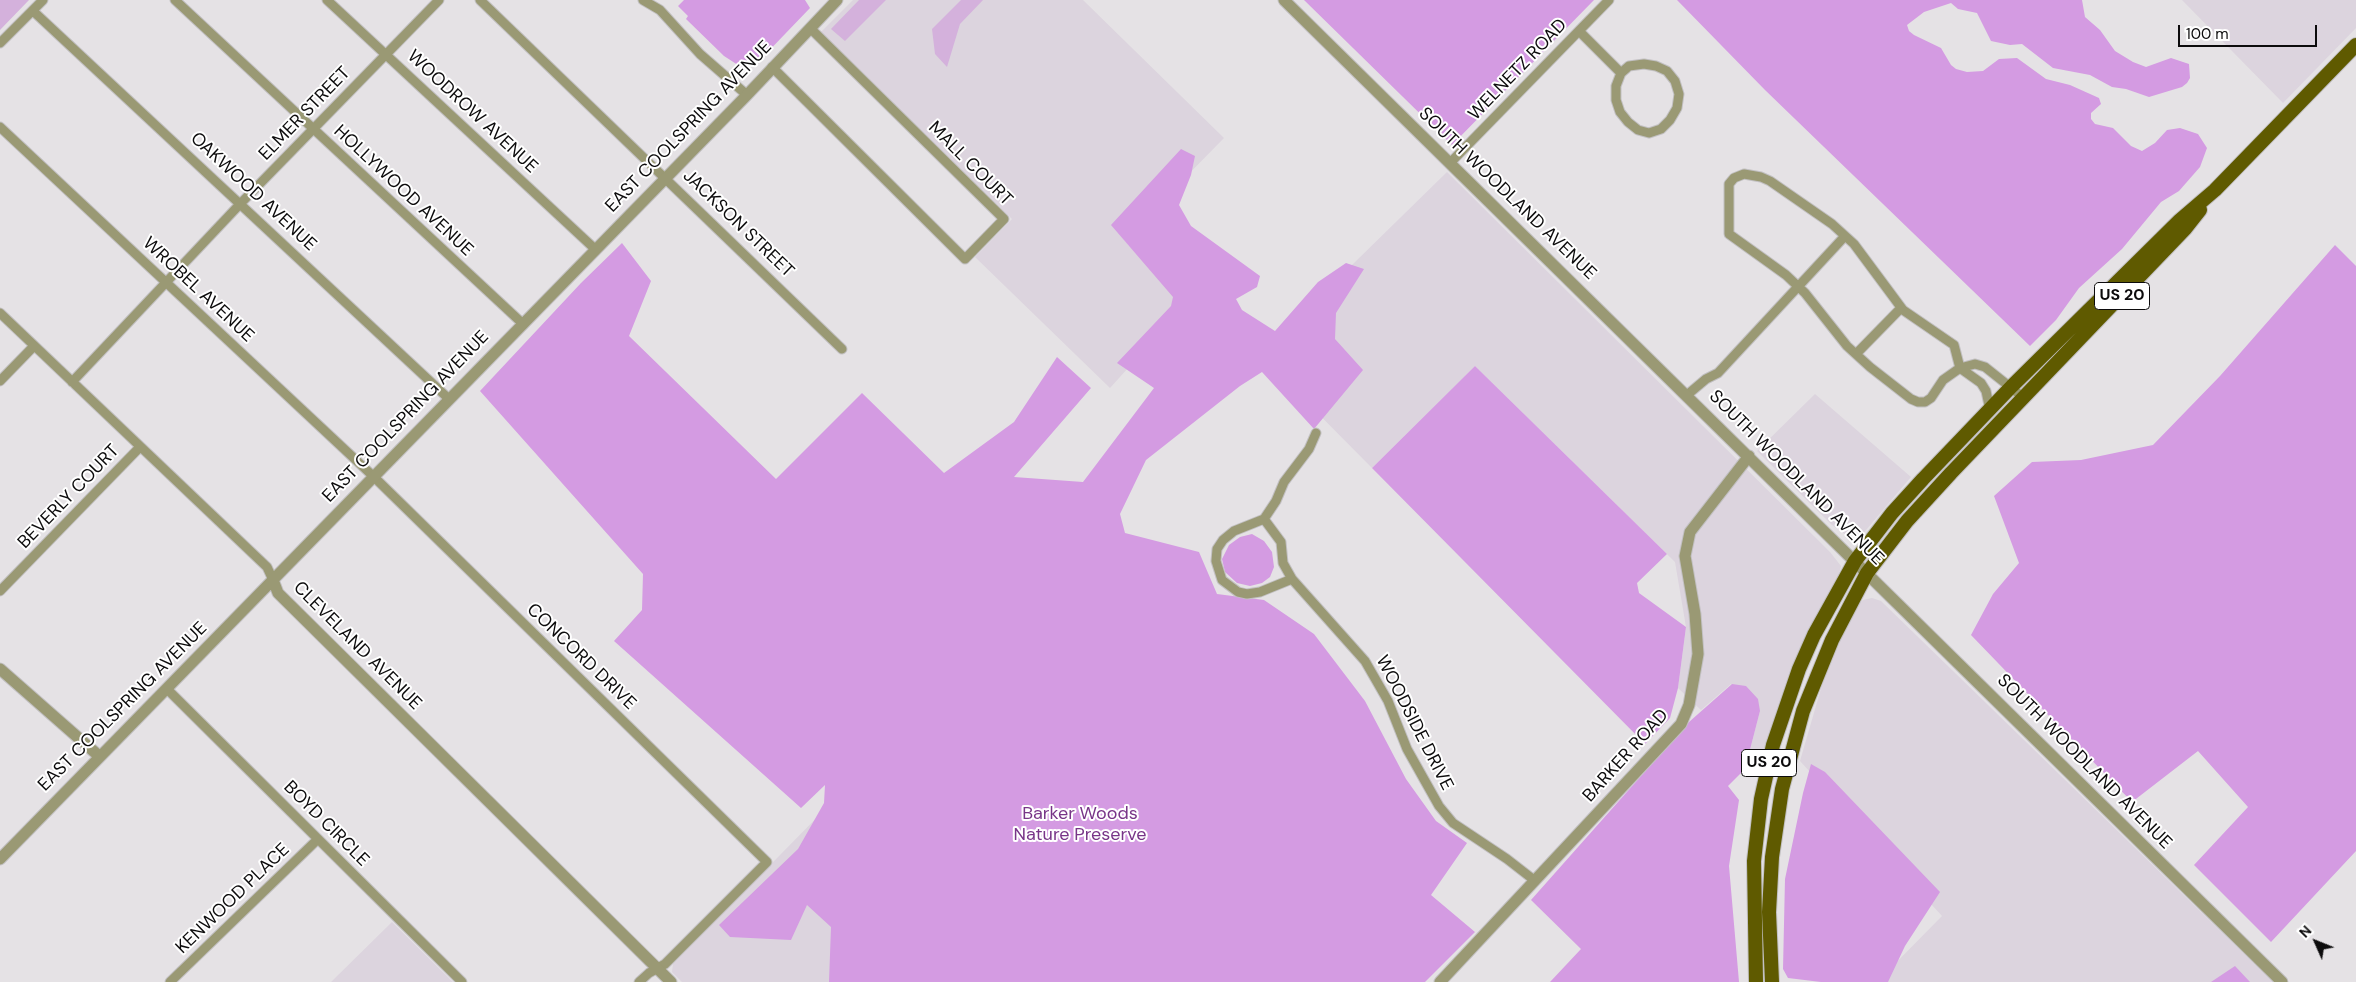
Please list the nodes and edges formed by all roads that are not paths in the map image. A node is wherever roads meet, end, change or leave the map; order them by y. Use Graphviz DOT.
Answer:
graph roads {
  1 [pos="43,0"];
  2 [pos="175,0"];
  3 [pos="326,0"];
  4 [pos="439,0"];
  5 [pos="480,0"];
  6 [pos="642,0"];
  7 [pos="837,0"];
  8 [pos="1284,0"];
  9 [pos="1609,0"];
  10 [pos="33,11"];
  11 [pos="810,28"];
  12 [pos="1579,31"];
  13 [pos="0,43"];
  14 [pos="2356,45"];
  15 [pos="386,54"];
  16 [pos="772,67"];
  17 [pos="1622,73"];
  18 [pos="747,95"];
  19 [pos="0,127"];
  20 [pos="314,129"];
  21 [pos="1450,162"];
  22 [pos="666,177"];
  23 [pos="2215,190"];
  24 [pos="241,203"];
  25 [pos="1845,236"];
  26 [pos="595,249"];
  27 [pos="166,282"];
  28 [pos="1797,285"];
  29 [pos="1901,308"];
  30 [pos="0,313"];
  31 [pos="522,323"];
  32 [pos="34,346"];
  33 [pos="842,348"];
  34 [pos="1856,354"];
  35 [pos="1960,368"];
  36 [pos="0,381"];
  37 [pos="72,382"];
  38 [pos="2012,386"];
  39 [pos="1687,395"];
  40 [pos="2024,398"];
  41 [pos="449,399"];
  42 [pos="1990,410"];
  43 [pos="1316,433"];
  44 [pos="140,447"];
  45 [pos="1749,456"];
  46 [pos="373,476"];
  47 [pos="1264,519"];
  48 [pos="1855,561"];
  49 [pos="1867,573"];
  50 [pos="1292,579"];
  51 [pos="273,580"];
  52 [pos="0,591"];
  53 [pos="0,668"];
  54 [pos="167,689"];
  55 [pos="99,756"];
  56 [pos="318,839"];
  57 [pos="0,859"];
  58 [pos="1534,880"];
  59 [pos="658,969"];
  60 [pos="170,982"];
  61 [pos="462,982"];
  62 [pos="639,982"];
  63 [pos="671,982"];
  64 [pos="1440,982"];
  65 [pos="1756,982"];
  66 [pos="1772,982"];
  67 [pos="2282,982"];
  1 -- 10 [label="street"];
  2 -- 20 [label="street, HOLLYWOOD AVENUE"];
  3 -- 15 [label="street, WOODROW AVENUE"];
  4 -- 15 [label="street, ELMER STREET"];
  5 -- 22 [label="street, JACKSON STREET"];
  6 -- 18 [label="street"];
  7 -- 11 [label="street, EAST COOLSPRING AVENUE"];
  8 -- 21 [label="street, SOUTH WOODLAND AVENUE"];
  9 -- 12 [label="street, WELNETZ ROAD"];
  10 -- 13 [label="street"];
  10 -- 24 [label="street, OAKWOOD AVENUE"];
  11 -- 16 [label="street, EAST COOLSPRING AVENUE"];
  11 -- 16 [label="street, MALL COURT"];
  12 -- 17 [label="street"];
  12 -- 21 [label="street, WELNETZ ROAD"];
  14 -- 23 [label="main road, US 20"];
  15 -- 20 [label="street, ELMER STREET"];
  15 -- 26 [label="street, WOODROW AVENUE"];
  16 -- 18 [label="street, EAST COOLSPRING AVENUE"];
  17 -- 17 [label="street"];
  18 -- 22 [label="street, EAST COOLSPRING AVENUE"];
  19 -- 27 [label="street, WROBEL AVENUE"];
  20 -- 24 [label="street, ELMER STREET"];
  20 -- 31 [label="street, HOLLYWOOD AVENUE"];
  21 -- 39 [label="street, SOUTH WOODLAND AVENUE"];
  22 -- 26 [label="street, EAST COOLSPRING AVENUE"];
  22 -- 33 [label="street, JACKSON STREET"];
  23 -- 38 [label="main road, US 20"];
  23 -- 40 [label="main road, US 20"];
  24 -- 27 [label="street, ELMER STREET"];
  24 -- 41 [label="street, OAKWOOD AVENUE"];
  25 -- 28 [label="street"];
  25 -- 28 [label="street"];
  25 -- 29 [label="street"];
  26 -- 31 [label="street, EAST COOLSPRING AVENUE"];
  27 -- 37 [label="street, ELMER STREET"];
  27 -- 46 [label="street, WROBEL AVENUE"];
  28 -- 34 [label="street"];
  28 -- 39 [label="street"];
  29 -- 34 [label="street"];
  29 -- 35 [label="street"];
  30 -- 32 [label="street, CLEVELAND AVENUE"];
  31 -- 41 [label="street, EAST COOLSPRING AVENUE"];
  32 -- 36 [label="street"];
  32 -- 37 [label="street, CLEVELAND AVENUE"];
  34 -- 35 [label="street"];
  35 -- 38 [label="street"];
  35 -- 42 [label="street"];
  37 -- 44 [label="street, CLEVELAND AVENUE"];
  38 -- 40 [label="street"];
  38 -- 42 [label="main road, US 20"];
  39 -- 45 [label="street, SOUTH WOODLAND AVENUE"];
  40 -- 49 [label="main road, US 20"];
  41 -- 46 [label="street, EAST COOLSPRING AVENUE"];
  42 -- 48 [label="main road, US 20"];
  43 -- 47 [label="street"];
  44 -- 51 [label="street, CLEVELAND AVENUE"];
  44 -- 52 [label="street, BEVERLY COURT"];
  45 -- 48 [label="street, SOUTH WOODLAND AVENUE"];
  45 -- 58 [label="street, BARKER ROAD"];
  46 -- 51 [label="street, EAST COOLSPRING AVENUE"];
  46 -- 59 [label="street, CONCORD DRIVE"];
  47 -- 50 [label="street, WOODSIDE DRIVE"];
  47 -- 50 [label="street"];
  48 -- 49 [label="street, SOUTH WOODLAND AVENUE"];
  48 -- 65 [label="main road, US 20"];
  49 -- 66 [label="main road, US 20"];
  49 -- 67 [label="street, SOUTH WOODLAND AVENUE"];
  50 -- 58 [label="street, WOODSIDE DRIVE"];
  51 -- 54 [label="street, EAST COOLSPRING AVENUE"];
  51 -- 59 [label="street, CLEVELAND AVENUE"];
  53 -- 55 [label="street"];
  54 -- 55 [label="street, EAST COOLSPRING AVENUE"];
  54 -- 56 [label="street, BOYD CIRCLE"];
  55 -- 57 [label="street, EAST COOLSPRING AVENUE"];
  56 -- 60 [label="street, KENWOOD PLACE"];
  56 -- 61 [label="street, BOYD CIRCLE"];
  58 -- 64 [label="street, BARKER ROAD"];
  59 -- 62 [label="street"];
  59 -- 63 [label="street, CLEVELAND AVENUE"];
}
